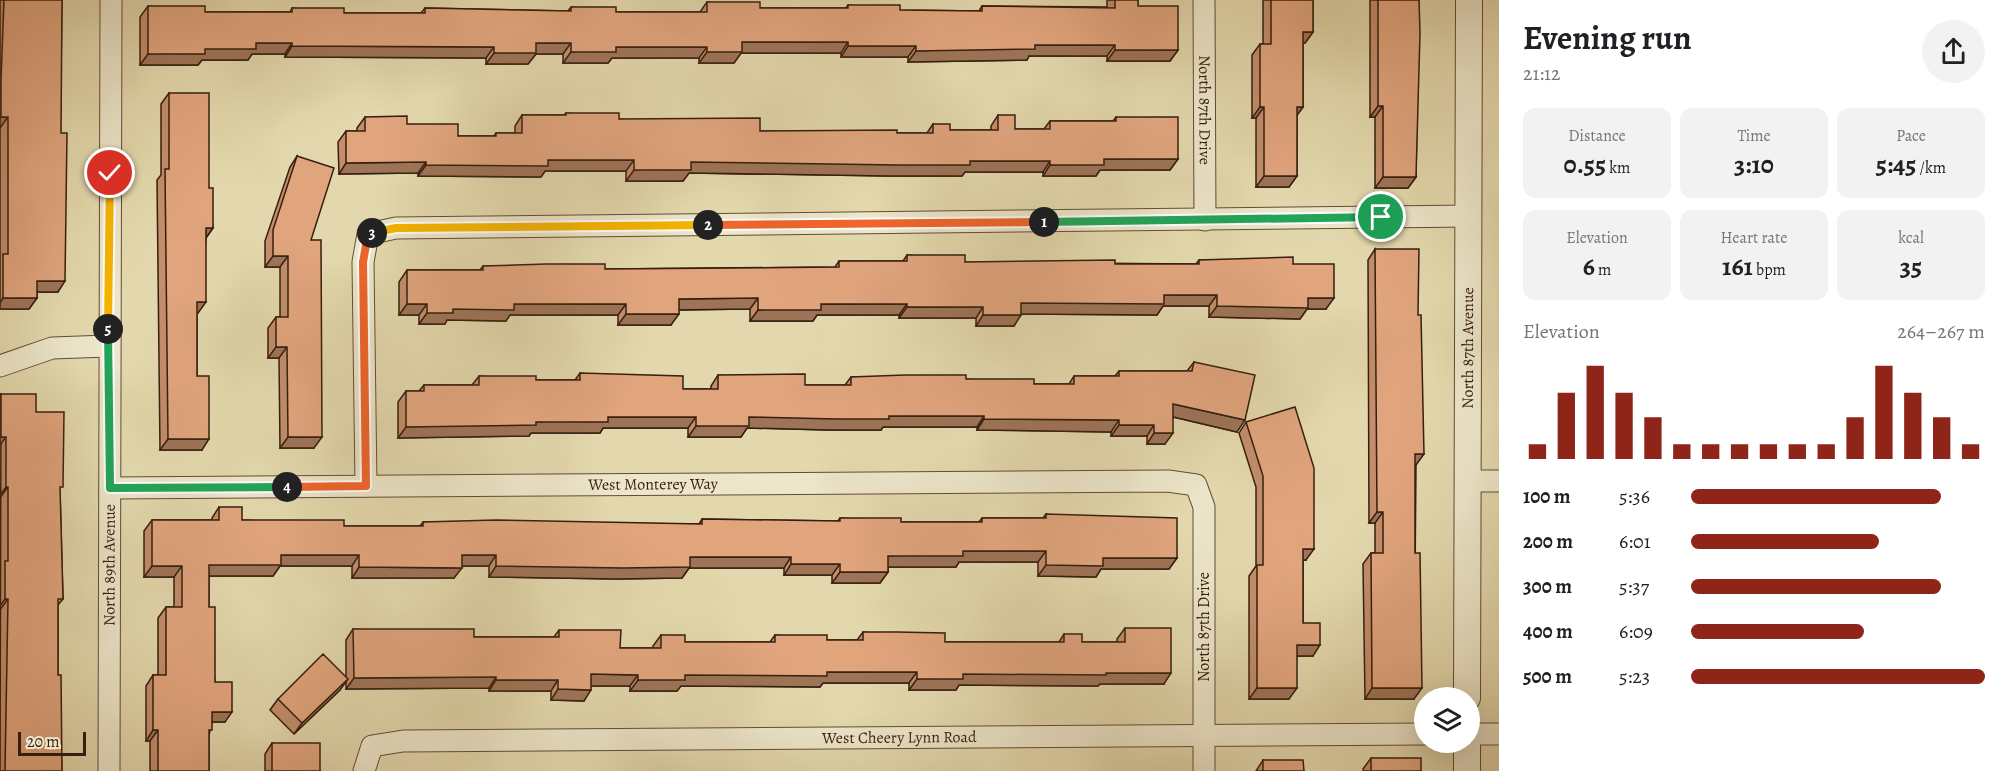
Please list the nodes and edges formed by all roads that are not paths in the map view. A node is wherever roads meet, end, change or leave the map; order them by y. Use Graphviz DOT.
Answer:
graph roads {
  1 [pos="111,0"];
  2 [pos="1204,0"];
  3 [pos="1469,0"];
  4 [pos="1469,216"];
  5 [pos="1205,220"];
  6 [pos="108,346"];
  7 [pos="0,366"];
  8 [pos="1470,481"];
  9 [pos="1499,481"];
  10 [pos="1196,485"];
  11 [pos="366,486"];
  12 [pos="110,488"];
  13 [pos="1467,687"];
  14 [pos="1204,734"];
  15 [pos="1414,734"];
  16 [pos="1480,734"];
  17 [pos="1499,734"];
  18 [pos="1467,753"];
  19 [pos="109,771"];
  20 [pos="364,771"];
  21 [pos="1204,771"];
  22 [pos="1467,771"];
  1 -- 6 [label="street, North 89th Avenue"];
  2 -- 5 [label="street, North 87th Drive"];
  3 -- 4 [label="street, North 87th Avenue"];
  4 -- 5 [label="street"];
  4 -- 8 [label="street, North 87th Avenue"];
  5 -- 11 [label="street"];
  6 -- 7 [label="street"];
  6 -- 12 [label="street, North 89th Avenue"];
  8 -- 9 [label="street"];
  8 -- 13 [label="street, North 87th Avenue"];
  10 -- 11 [label="street, West Monterey Way"];
  10 -- 14 [label="street, North 87th Drive"];
  11 -- 12 [label="street, West Monterey Way"];
  12 -- 19 [label="street, North 89th Avenue"];
  14 -- 15 [label="street, West Cheery Lynn Road"];
  14 -- 20 [label="street, West Cheery Lynn Road"];
  14 -- 21 [label="street, North 87th Drive"];
  16 -- 17 [label="street"];
  18 -- 22 [label="street"];
}
